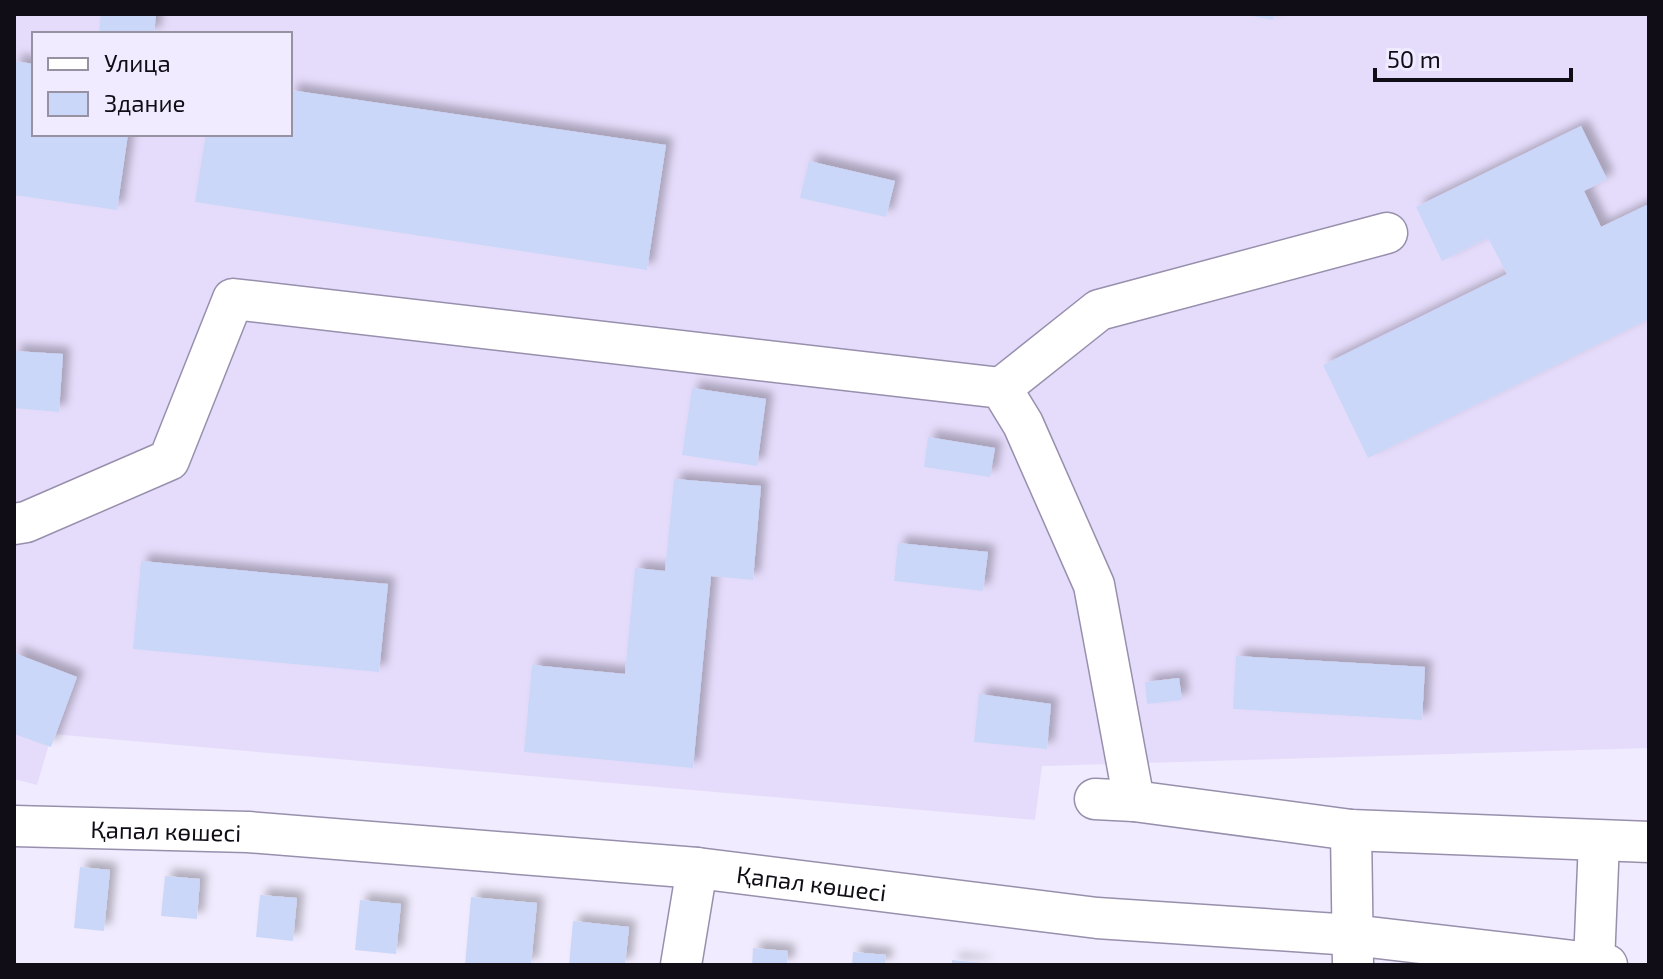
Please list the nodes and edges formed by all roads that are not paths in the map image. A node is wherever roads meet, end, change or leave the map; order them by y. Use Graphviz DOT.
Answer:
graph roads {
  1 [pos="1387,233"];
  2 [pos="1001,388"];
  3 [pos="14,524"];
  4 [pos="1095,799"];
  5 [pos="1134,801"];
  6 [pos="14,826"];
  7 [pos="1351,830"];
  8 [pos="1599,841"];
  9 [pos="1649,842"];
  10 [pos="697,868"];
  11 [pos="1353,950"];
  12 [pos="1600,964"];
  13 [pos="681,965"];
  1 -- 2 [label="street"];
  2 -- 3 [label="street"];
  2 -- 5 [label="street"];
  4 -- 5 [label="street"];
  5 -- 7 [label="street"];
  6 -- 10 [label="street, Қапал көшесі"];
  7 -- 8 [label="street"];
  7 -- 11 [label="street"];
  8 -- 9 [label="street"];
  8 -- 12 [label="street"];
  10 -- 11 [label="street, Қапал көшесі"];
  10 -- 13 [label="street"];
  11 -- 12 [label="street, Қапал көшесі"];
}
